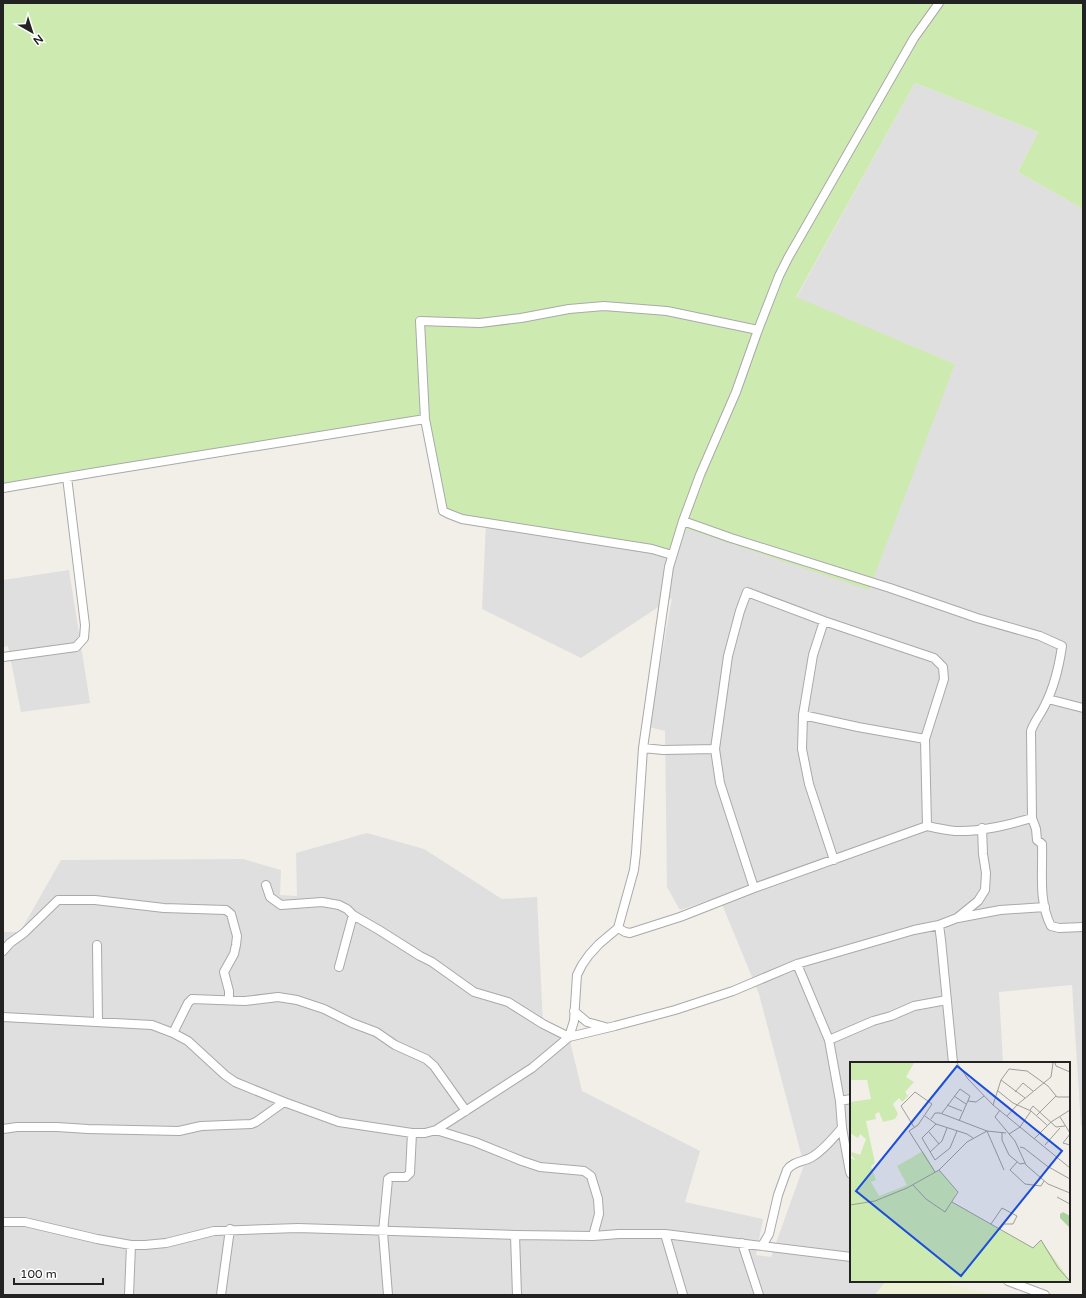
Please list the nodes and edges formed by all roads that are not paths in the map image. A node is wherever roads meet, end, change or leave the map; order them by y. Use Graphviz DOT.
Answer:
graph roads {
  1 [pos="939,3"];
  2 [pos="758,330"];
  3 [pos="425,419"];
  4 [pos="67,477"];
  5 [pos="3,488"];
  6 [pos="683,521"];
  7 [pos="672,555"];
  8 [pos="824,621"];
  9 [pos="3,658"];
  10 [pos="1048,699"];
  11 [pos="1083,708"];
  12 [pos="803,715"];
  13 [pos="925,739"];
  14 [pos="643,748"];
  15 [pos="715,749"];
  16 [pos="1032,818"];
  17 [pos="927,826"];
  18 [pos="982,828"];
  19 [pos="834,860"];
  20 [pos="266,884"];
  21 [pos="754,888"];
  22 [pos="1045,907"];
  23 [pos="354,915"];
  24 [pos="957,918"];
  25 [pos="939,925"];
  26 [pos="1083,927"];
  27 [pos="618,928"];
  28 [pos="97,945"];
  29 [pos="3,951"];
  30 [pos="797,964"];
  31 [pos="339,968"];
  32 [pos="229,1000"];
  33 [pos="946,1000"];
  34 [pos="574,1011"];
  35 [pos="3,1017"];
  36 [pos="98,1021"];
  37 [pos="608,1028"];
  38 [pos="173,1033"];
  39 [pos="569,1037"];
  40 [pos="829,1040"];
  41 [pos="953,1062"];
  42 [pos="850,1099"];
  43 [pos="840,1101"];
  44 [pos="284,1102"];
  45 [pos="466,1111"];
  46 [pos="842,1128"];
  47 [pos="3,1129"];
  48 [pos="436,1130"];
  49 [pos="412,1133"];
  50 [pos="850,1172"];
  51 [pos="3,1222"];
  52 [pos="230,1230"];
  53 [pos="384,1232"];
  54 [pos="666,1234"];
  55 [pos="515,1235"];
  56 [pos="593,1236"];
  57 [pos="742,1243"];
  58 [pos="131,1245"];
  59 [pos="762,1246"];
  60 [pos="850,1257"];
  61 [pos="1011,1282"];
  62 [pos="129,1295"];
  63 [pos="221,1295"];
  64 [pos="388,1295"];
  65 [pos="517,1295"];
  66 [pos="683,1295"];
  67 [pos="759,1295"];
  68 [pos="1046,1295"];
  1 -- 2 [label="street"];
  2 -- 3 [label="street"];
  2 -- 6 [label="street"];
  3 -- 4 [label="street"];
  3 -- 7 [label="street"];
  4 -- 5 [label="street"];
  4 -- 9 [label="street"];
  6 -- 7 [label="street"];
  6 -- 10 [label="street"];
  7 -- 14 [label="street"];
  8 -- 12 [label="street"];
  8 -- 13 [label="street"];
  8 -- 15 [label="street"];
  10 -- 11 [label="street"];
  10 -- 16 [label="street"];
  12 -- 13 [label="street"];
  12 -- 19 [label="street"];
  13 -- 17 [label="street"];
  14 -- 15 [label="street"];
  14 -- 27 [label="street"];
  15 -- 21 [label="street"];
  16 -- 18 [label="street"];
  16 -- 22 [label="street"];
  17 -- 18 [label="street"];
  17 -- 19 [label="street"];
  18 -- 24 [label="street"];
  19 -- 21 [label="street"];
  20 -- 23 [label="street"];
  21 -- 27 [label="street"];
  22 -- 24 [label="street"];
  22 -- 26 [label="street"];
  23 -- 31 [label="street"];
  23 -- 39 [label="street"];
  24 -- 25 [label="street"];
  25 -- 30 [label="street"];
  25 -- 33 [label="street"];
  27 -- 34 [label="street"];
  28 -- 36 [label="street"];
  29 -- 32 [label="street"];
  30 -- 37 [label="street"];
  30 -- 40 [label="street"];
  32 -- 38 [label="street"];
  32 -- 45 [label="street"];
  33 -- 40 [label="street"];
  33 -- 41 [label="street"];
  34 -- 37 [label="street"];
  34 -- 39 [label="street"];
  35 -- 36 [label="street"];
  36 -- 38 [label="street"];
  37 -- 39 [label="street"];
  38 -- 44 [label="street"];
  39 -- 45 [label="street"];
  40 -- 43 [label="street"];
  42 -- 43 [label="street"];
  43 -- 46 [label="street"];
  44 -- 47 [label="street"];
  44 -- 49 [label="street"];
  45 -- 48 [label="street"];
  46 -- 50 [label="street"];
  46 -- 59 [label="street"];
  48 -- 49 [label="street"];
  48 -- 56 [label="street"];
  49 -- 53 [label="street"];
  51 -- 58 [label="street"];
  52 -- 53 [label="street"];
  52 -- 58 [label="street"];
  52 -- 63 [label="street"];
  53 -- 55 [label="street"];
  53 -- 64 [label="street"];
  54 -- 56 [label="street"];
  54 -- 57 [label="street"];
  54 -- 66 [label="street"];
  55 -- 56 [label="street"];
  55 -- 65 [label="street"];
  57 -- 59 [label="street"];
  57 -- 67 [label="street"];
  58 -- 62 [label="street"];
  59 -- 60 [label="street"];
  61 -- 68 [label="street"];
}
